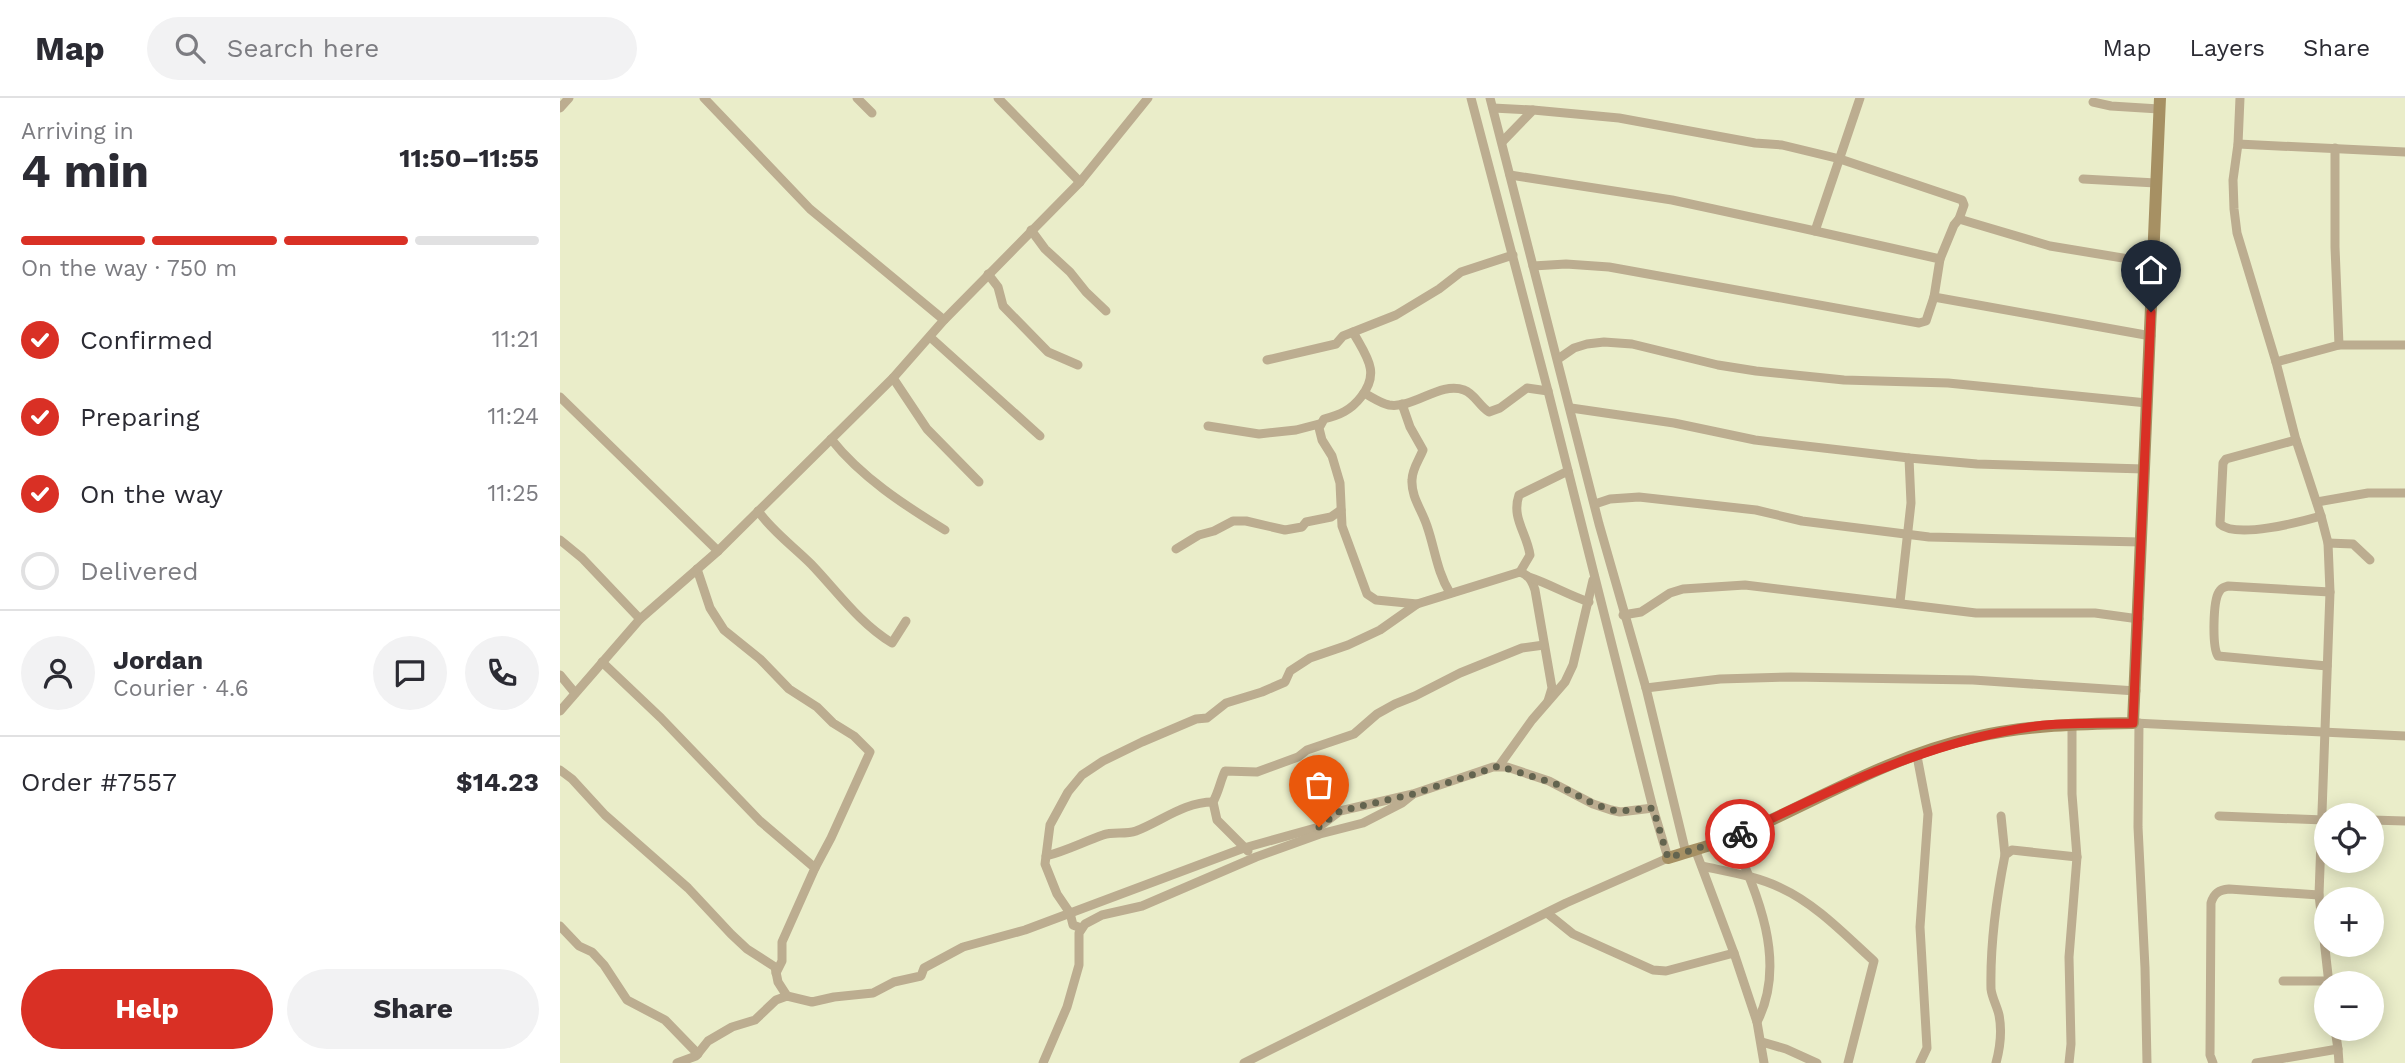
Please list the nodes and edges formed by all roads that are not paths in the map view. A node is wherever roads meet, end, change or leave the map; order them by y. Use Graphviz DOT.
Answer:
graph roads {
  1 [pos="569,98"];
  2 [pos="704,98"];
  3 [pos="857,98"];
  4 [pos="998,98"];
  5 [pos="1148,98"];
  6 [pos="1471,98"];
  7 [pos="1860,98"];
  8 [pos="2240,98"];
  9 [pos="2093,102"];
  10 [pos="1492,103"];
  11 [pos="2160,104"];
  12 [pos="560,108"];
  13 [pos="1533,110"];
  14 [pos="872,113"];
  15 [pos="1502,142"];
  16 [pos="2238,144"];
  17 [pos="2335,148"];
  18 [pos="2405,152"];
  19 [pos="1840,159"];
  20 [pos="1510,175"];
  21 [pos="2083,178"];
  22 [pos="1080,182"];
  23 [pos="2156,183"];
  24 [pos="1959,219"];
  25 [pos="1031,230"];
  26 [pos="1815,231"];
  27 [pos="1513,255"];
  28 [pos="1940,259"];
  29 [pos="2153,263"];
  30 [pos="1533,266"];
  31 [pos="988,274"];
  32 [pos="1934,297"];
  33 [pos="1106,311"];
  34 [pos="944,320"];
  35 [pos="1353,332"];
  36 [pos="2151,336"];
  37 [pos="930,337"];
  38 [pos="2339,345"];
  39 [pos="2405,345"];
  40 [pos="1558,359"];
  41 [pos="1267,360"];
  42 [pos="2276,362"];
  43 [pos="1079,365"];
  44 [pos="893,378"];
  45 [pos="1548,391"];
  46 [pos="1364,393"];
  47 [pos="560,397"];
  48 [pos="2147,403"];
  49 [pos="1402,404"];
  50 [pos="1571,408"];
  51 [pos="1320,424"];
  52 [pos="1208,426"];
  53 [pos="1040,436"];
  54 [pos="831,439"];
  55 [pos="2296,440"];
  56 [pos="1909,458"];
  57 [pos="2144,469"];
  58 [pos="1568,471"];
  59 [pos="979,482"];
  60 [pos="2405,493"];
  61 [pos="2317,502"];
  62 [pos="1595,504"];
  63 [pos="1341,510"];
  64 [pos="758,511"];
  65 [pos="2321,516"];
  66 [pos="944,530"];
  67 [pos="1908,535"];
  68 [pos="560,540"];
  69 [pos="2141,542"];
  70 [pos="2328,543"];
  71 [pos="1176,549"];
  72 [pos="718,551"];
  73 [pos="2370,560"];
  74 [pos="697,569"];
  75 [pos="1520,572"];
  76 [pos="1594,575"];
  77 [pos="1529,577"];
  78 [pos="2330,592"];
  79 [pos="1450,593"];
  80 [pos="1589,603"];
  81 [pos="1900,603"];
  82 [pos="1417,604"];
  83 [pos="1623,615"];
  84 [pos="640,619"];
  85 [pos="2139,619"];
  86 [pos="906,621"];
  87 [pos="1544,645"];
  88 [pos="602,662"];
  89 [pos="2327,666"];
  90 [pos="560,675"];
  91 [pos="1646,688"];
  92 [pos="2136,691"];
  93 [pos="575,693"];
  94 [pos="1548,701"];
  95 [pos="560,711"];
  96 [pos="2136,723"];
  97 [pos="2072,724"];
  98 [pos="2326,734"];
  99 [pos="2405,736"];
  100 [pos="1917,756"];
  101 [pos="1499,766"];
  102 [pos="560,770"];
  103 [pos="1413,794"];
  104 [pos="1213,802"];
  105 [pos="2324,803"];
  106 [pos="1653,808"];
  107 [pos="2001,816"];
  108 [pos="2219,816"];
  109 [pos="2314,820"];
  110 [pos="2384,820"];
  111 [pos="2405,821"];
  112 [pos="1732,837"];
  113 [pos="1244,848"];
  114 [pos="1690,851"];
  115 [pos="2005,855"];
  116 [pos="1046,856"];
  117 [pos="1256,857"];
  118 [pos="2077,857"];
  119 [pos="1668,858"];
  120 [pos="1702,866"];
  121 [pos="815,868"];
  122 [pos="1750,876"];
  123 [pos="2314,895"];
  124 [pos="1070,912"];
  125 [pos="1547,913"];
  126 [pos="560,926"];
  127 [pos="1081,928"];
  128 [pos="1734,953"];
  129 [pos="776,973"];
  130 [pos="2283,981"];
  131 [pos="2314,982"];
  132 [pos="787,996"];
  133 [pos="1757,1022"];
  134 [pos="2337,1041"];
  135 [pos="1762,1042"];
  136 [pos="2338,1049"];
  137 [pos="698,1054"];
  138 [pos="677,1063"];
  139 [pos="1043,1063"];
  140 [pos="1244,1063"];
  141 [pos="1764,1063"];
  142 [pos="1817,1063"];
  143 [pos="1848,1063"];
  144 [pos="1920,1063"];
  145 [pos="1996,1063"];
  146 [pos="2069,1063"];
  147 [pos="2147,1063"];
  148 [pos="2213,1063"];
  149 [pos="2256,1063"];
  150 [pos="2339,1063"];
  1 -- 12 [label="street"];
  2 -- 34 [label="street"];
  3 -- 14 [label="street"];
  4 -- 22 [label="street"];
  5 -- 22 [label="street"];
  6 -- 27 [label="street"];
  7 -- 19 [label="street"];
  8 -- 16 [label="street"];
  9 -- 11 [label="street"];
  10 -- 13 [label="street"];
  10 -- 15 [label="street"];
  11 -- 23 [label="street"];
  13 -- 15 [label="street"];
  13 -- 19 [label="street"];
  15 -- 20 [label="street"];
  16 -- 17 [label="street"];
  16 -- 42 [label="street"];
  17 -- 18 [label="street"];
  17 -- 38 [label="street"];
  19 -- 24 [label="street"];
  19 -- 26 [label="street"];
  20 -- 26 [label="street"];
  20 -- 30 [label="street"];
  21 -- 23 [label="street"];
  22 -- 25 [label="street"];
  23 -- 29 [label="street"];
  24 -- 28 [label="street"];
  24 -- 29 [label="street"];
  25 -- 31 [label="street"];
  25 -- 33 [label="street"];
  26 -- 28 [label="street"];
  27 -- 35 [label="street"];
  27 -- 45 [label="street"];
  28 -- 32 [label="street"];
  29 -- 36 [label="street"];
  30 -- 32 [label="street"];
  30 -- 40 [label="street"];
  31 -- 34 [label="street"];
  31 -- 43 [label="street"];
  32 -- 36 [label="street"];
  34 -- 37 [label="street"];
  35 -- 41 [label="street"];
  35 -- 46 [label="street"];
  36 -- 48 [label="street"];
  37 -- 44 [label="street"];
  37 -- 53 [label="street"];
  38 -- 39 [label="street"];
  38 -- 42 [label="street"];
  40 -- 48 [label="street"];
  40 -- 50 [label="street"];
  42 -- 55 [label="street"];
  44 -- 54 [label="street"];
  44 -- 59 [label="street"];
  45 -- 49 [label="street"];
  45 -- 58 [label="street"];
  46 -- 49 [label="street"];
  46 -- 51 [label="street"];
  47 -- 72 [label="street"];
  48 -- 57 [label="street"];
  49 -- 79 [label="street"];
  50 -- 56 [label="street"];
  50 -- 62 [label="street"];
  51 -- 52 [label="street"];
  51 -- 63 [label="street"];
  54 -- 64 [label="street"];
  54 -- 66 [label="street"];
  55 -- 61 [label="street"];
  55 -- 65 [label="street"];
  56 -- 57 [label="street"];
  56 -- 67 [label="street"];
  57 -- 69 [label="street"];
  58 -- 75 [label="street"];
  58 -- 76 [label="street"];
  60 -- 61 [label="street"];
  61 -- 65 [label="street"];
  62 -- 67 [label="street"];
  62 -- 83 [label="street"];
  63 -- 71 [label="street"];
  63 -- 82 [label="street"];
  64 -- 72 [label="street"];
  64 -- 86 [label="street"];
  65 -- 70 [label="street"];
  67 -- 69 [label="street"];
  67 -- 81 [label="street"];
  68 -- 84 [label="street"];
  69 -- 85 [label="street"];
  70 -- 73 [label="street"];
  70 -- 78 [label="street"];
  72 -- 74 [label="street"];
  74 -- 84 [label="street"];
  74 -- 121 [label="street"];
  75 -- 77 [label="street"];
  75 -- 79 [label="street"];
  76 -- 80 [label="street"];
  76 -- 106 [label="street"];
  77 -- 80 [label="street"];
  77 -- 87 [label="street"];
  78 -- 89 [label="street"];
  78 -- 89 [label="street"];
  79 -- 82 [label="street"];
  80 -- 94 [label="street"];
  81 -- 83 [label="street"];
  81 -- 85 [label="street"];
  82 -- 116 [label="street"];
  83 -- 91 [label="street"];
  84 -- 88 [label="street"];
  85 -- 92 [label="street"];
  87 -- 94 [label="street"];
  87 -- 104 [label="street"];
  88 -- 93 [label="street"];
  88 -- 121 [label="street"];
  89 -- 98 [label="street"];
  90 -- 93 [label="street"];
  91 -- 92 [label="street"];
  91 -- 114 [label="street"];
  92 -- 96 [label="street"];
  93 -- 95 [label="street"];
  94 -- 101 [label="street"];
  96 -- 97 [label="street"];
  96 -- 98 [label="street"];
  96 -- 147 [label="street"];
  97 -- 100 [label="street"];
  97 -- 118 [label="street"];
  98 -- 99 [label="street"];
  98 -- 105 [label="street"];
  100 -- 112 [label="street"];
  100 -- 144 [label="street"];
  101 -- 103 [label="street"];
  101 -- 106 [label="street"];
  102 -- 129 [label="street"];
  103 -- 113 [label="street"];
  103 -- 117 [label="street"];
  104 -- 113 [label="street"];
  104 -- 116 [label="street"];
  106 -- 119 [label="street"];
  107 -- 115 [label="street"];
  108 -- 109 [label="street"];
  110 -- 111 [label="street"];
  112 -- 114 [label="street"];
  112 -- 122 [label="street"];
  113 -- 117 [label="street"];
  113 -- 124 [label="street"];
  114 -- 119 [label="street"];
  114 -- 120 [label="street"];
  115 -- 118 [label="street"];
  115 -- 145 [label="street"];
  116 -- 124 [label="street"];
  117 -- 127 [label="street"];
  118 -- 146 [label="street"];
  119 -- 125 [label="street"];
  120 -- 122 [label="street"];
  120 -- 128 [label="street"];
  121 -- 129 [label="street"];
  122 -- 133 [label="street"];
  122 -- 143 [label="street"];
  123 -- 148 [label="street"];
  124 -- 127 [label="street"];
  124 -- 132 [label="street"];
  125 -- 128 [label="street"];
  125 -- 140 [label="street"];
  126 -- 137 [label="street"];
  127 -- 139 [label="street"];
  128 -- 133 [label="street"];
  129 -- 132 [label="street"];
  130 -- 131 [label="street"];
  132 -- 137 [label="street"];
  133 -- 135 [label="street"];
  134 -- 136 [label="street"];
  135 -- 141 [label="street"];
  135 -- 142 [label="street"];
  136 -- 149 [label="street"];
  136 -- 150 [label="street"];
  137 -- 138 [label="street"];
}
